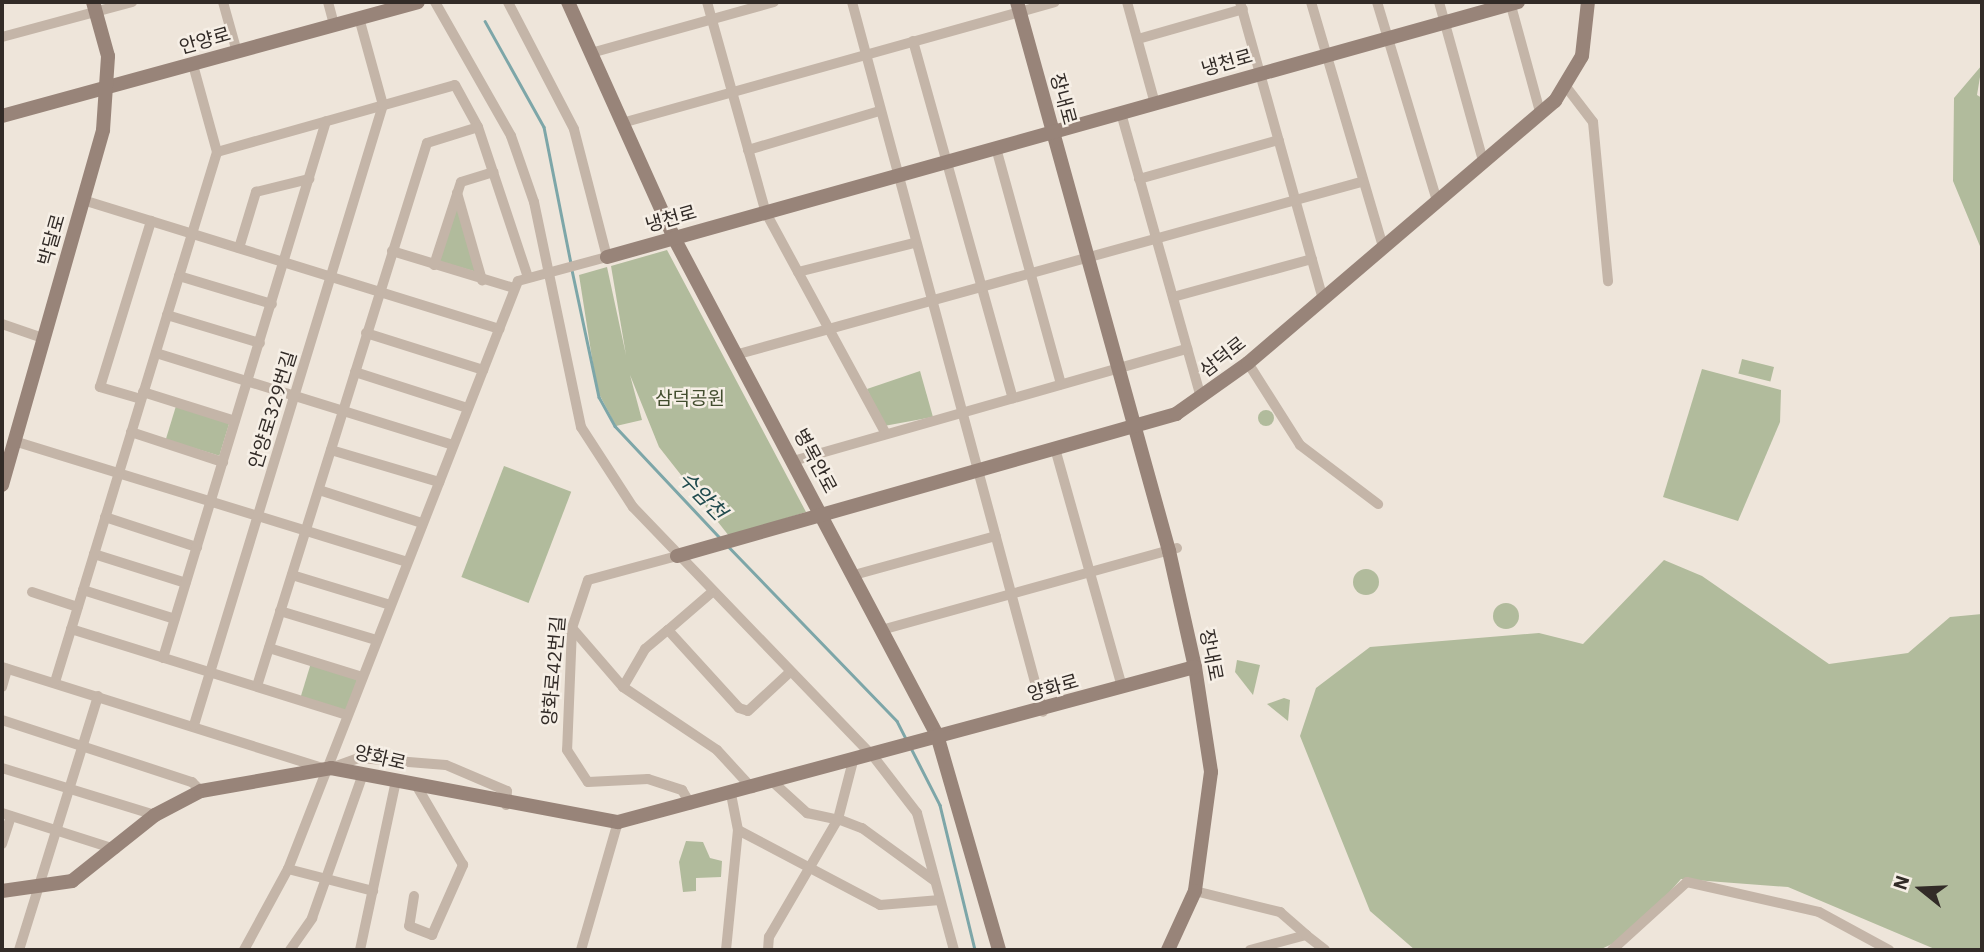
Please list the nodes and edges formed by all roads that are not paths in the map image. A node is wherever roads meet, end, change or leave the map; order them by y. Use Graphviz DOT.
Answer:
graph roads {
  1 [pos="132,2"];
  2 [pos="223,2"];
  3 [pos="328,2"];
  4 [pos="418,2"];
  5 [pos="435,2"];
  6 [pos="508,2"];
  7 [pos="568,2"];
  8 [pos="707,2"];
  9 [pos="774,2"];
  10 [pos="852,2"];
  11 [pos="1055,2"];
  12 [pos="1127,2"];
  13 [pos="1311,2"];
  14 [pos="1377,2"];
  15 [pos="1439,2"];
  16 [pos="1588,2"];
  17 [pos="1513,3"];
  18 [pos="1241,6"];
  19 [pos="94,7"];
  20 [pos="1018,7"];
  21 [pos="359,18"];
  22 [pos="712,19"];
  23 [pos="1445,22"];
  24 [pos="334,24"];
  25 [pos="2,37"];
  26 [pos="1138,38"];
  27 [pos="1388,39"];
  28 [pos="913,41"];
  29 [pos="237,52"];
  30 [pos="591,53"];
  31 [pos="1326,56"];
  32 [pos="866,57"];
  33 [pos="193,65"];
  34 [pos="1260,74"];
  35 [pos="107,88"];
  36 [pos="1567,88"];
  37 [pos="732,93"];
  38 [pos="1155,104"];
  39 [pos="383,105"];
  40 [pos="880,111"];
  41 [pos="1540,112"];
  42 [pos="1121,113"];
  43 [pos="2,117"];
  44 [pos="326,121"];
  45 [pos="622,123"];
  46 [pos="478,127"];
  47 [pos="1052,131"];
  48 [pos="1279,140"];
  49 [pos="996,148"];
  50 [pos="748,150"];
  51 [pos="217,152"];
  52 [pos="1483,161"];
  53 [pos="947,162"];
  54 [pos="493,172"];
  55 [pos="896,176"];
  56 [pos="309,179"];
  57 [pos="1139,179"];
  58 [pos="1361,182"];
  59 [pos="457,192"];
  60 [pos="83,200"];
  61 [pos="1296,200"];
  62 [pos="1437,201"];
  63 [pos="766,213"];
  64 [pos="151,221"];
  65 [pos="191,234"];
  66 [pos="674,238"];
  67 [pos="1156,239"];
  68 [pos="914,243"];
  69 [pos="1383,246"];
  70 [pos="239,248"];
  71 [pos="392,251"];
  72 [pos="607,257"];
  73 [pos="1087,259"];
  74 [pos="1312,259"];
  75 [pos="284,261"];
  76 [pos="434,265"];
  77 [pos="798,272"];
  78 [pos="547,273"];
  79 [pos="1031,274"];
  80 [pos="179,276"];
  81 [pos="333,276"];
  82 [pos="528,277"];
  83 [pos="482,280"];
  84 [pos="1608,281"];
  85 [pos="983,287"];
  86 [pos="514,288"];
  87 [pos="379,291"];
  88 [pos="1173,297"];
  89 [pos="1323,299"];
  90 [pos="931,302"];
  91 [pos="272,304"];
  92 [pos="167,315"];
  93 [pos="2,324"];
  94 [pos="499,329"];
  95 [pos="831,330"];
  96 [pos="366,333"];
  97 [pos="43,338"];
  98 [pos="260,343"];
  99 [pos="1187,349"];
  100 [pos="156,353"];
  101 [pos="736,355"];
  102 [pos="1248,363"];
  103 [pos="1117,368"];
  104 [pos="483,370"];
  105 [pos="355,372"];
  106 [pos="248,382"];
  107 [pos="1061,384"];
  108 [pos="142,396"];
  109 [pos="295,397"];
  110 [pos="1013,398"];
  111 [pos="1201,398"];
  112 [pos="467,408"];
  113 [pos="343,411"];
  114 [pos="962,412"];
  115 [pos="235,421"];
  116 [pos="1134,428"];
  117 [pos="131,432"];
  118 [pos="885,432"];
  119 [pos="14,441"];
  120 [pos="453,445"];
  121 [pos="331,450"];
  122 [pos="1056,452"];
  123 [pos="793,461"];
  124 [pos="223,462"];
  125 [pos="5,463"];
  126 [pos="119,473"];
  127 [pos="978,473"];
  128 [pos="439,482"];
  129 [pos="2,485"];
  130 [pos="319,490"];
  131 [pos="211,502"];
  132 [pos="1378,504"];
  133 [pos="259,516"];
  134 [pos="105,517"];
  135 [pos="823,517"];
  136 [pos="422,523"];
  137 [pos="306,531"];
  138 [pos="996,536"];
  139 [pos="197,547"];
  140 [pos="1173,550"];
  141 [pos="94,554"];
  142 [pos="677,556"];
  143 [pos="407,562"];
  144 [pos="1089,572"];
  145 [pos="292,575"];
  146 [pos="854,575"];
  147 [pos="186,583"];
  148 [pos="83,590"];
  149 [pos="32,592"];
  150 [pos="711,593"];
  151 [pos="1013,594"];
  152 [pos="390,605"];
  153 [pos="78,607"];
  154 [pos="280,611"];
  155 [pos="175,619"];
  156 [pos="572,628"];
  157 [pos="71,629"];
  158 [pos="885,629"];
  159 [pos="668,630"];
  160 [pos="376,640"];
  161 [pos="269,648"];
  162 [pos="163,658"];
  163 [pos="1195,667"];
  164 [pos="5,668"];
  165 [pos="210,672"];
  166 [pos="789,673"];
  167 [pos="362,677"];
  168 [pos="55,682"];
  169 [pos="257,686"];
  170 [pos="2,687"];
  171 [pos="623,687"];
  172 [pos="1122,687"];
  173 [pos="98,695"];
  174 [pos="1043,713"];
  175 [pos="347,715"];
  176 [pos="2,720"];
  177 [pos="194,725"];
  178 [pos="937,735"];
  179 [pos="82,746"];
  180 [pos="873,757"];
  181 [pos="853,761"];
  182 [pos="2,768"];
  183 [pos="328,769"];
  184 [pos="363,774"];
  185 [pos="396,781"];
  186 [pos="774,783"];
  187 [pos="416,785"];
  188 [pos="752,789"];
  189 [pos="68,790"];
  190 [pos="201,790"];
  191 [pos="731,794"];
  192 [pos="506,805"];
  193 [pos="691,805"];
  194 [pos="6,815"];
  195 [pos="155,815"];
  196 [pos="836,819"];
  197 [pos="618,822"];
  198 [pos="56,830"];
  199 [pos="738,830"];
  200 [pos="2,844"];
  201 [pos="115,849"];
  202 [pos="288,869"];
  203 [pos="813,870"];
  204 [pos="325,881"];
  205 [pos="935,881"];
  206 [pos="40,887"];
  207 [pos="2,891"];
  208 [pos="373,891"];
  209 [pos="1195,891"];
  210 [pos="414,896"];
  211 [pos="940,900"];
  212 [pos="1306,934"];
  213 [pos="19,950"];
  214 [pos="244,950"];
  215 [pos="290,950"];
  216 [pos="360,950"];
  217 [pos="581,950"];
  218 [pos="726,950"];
  219 [pos="768,950"];
  220 [pos="954,950"];
  221 [pos="999,950"];
  222 [pos="1168,950"];
  223 [pos="1250,950"];
  224 [pos="1325,950"];
  225 [pos="1612,950"];
  226 [pos="1889,950"];
  1 -- 19 [label="street"];
  2 -- 29 [label="street"];
  3 -- 24 [label="street"];
  4 -- 21 [label="street, 안양로"];
  5 -- 78 [label="street"];
  6 -- 72 [label="street"];
  7 -- 30 [label="street, 병목안로"];
  8 -- 22 [label="street"];
  9 -- 22 [label="street"];
  10 -- 32 [label="street"];
  11 -- 20 [label="street"];
  12 -- 26 [label="street"];
  13 -- 31 [label="street"];
  14 -- 27 [label="street"];
  15 -- 23 [label="street"];
  16 -- 36 [label="street, 삼덕로"];
  17 -- 23 [label="street, 냉천로"];
  17 -- 41 [label="street"];
  18 -- 26 [label="street"];
  18 -- 34 [label="street"];
  19 -- 25 [label="street"];
  19 -- 35 [label="street, 박달로"];
  20 -- 28 [label="street"];
  20 -- 47 [label="street, 장내로"];
  21 -- 24 [label="street, 안양로"];
  21 -- 39 [label="street"];
  22 -- 30 [label="street"];
  22 -- 37 [label="street"];
  23 -- 27 [label="street, 냉천로"];
  23 -- 52 [label="street"];
  24 -- 29 [label="street, 안양로"];
  26 -- 38 [label="street"];
  27 -- 31 [label="street, 냉천로"];
  27 -- 62 [label="street"];
  28 -- 32 [label="street"];
  28 -- 53 [label="street"];
  29 -- 33 [label="street, 안양로"];
  30 -- 45 [label="street, 병목안로"];
  31 -- 34 [label="street, 냉천로"];
  31 -- 58 [label="street"];
  32 -- 37 [label="street"];
  32 -- 40 [label="street"];
  33 -- 35 [label="street, 안양로"];
  33 -- 51 [label="street"];
  34 -- 38 [label="street, 냉천로"];
  34 -- 48 [label="street"];
  35 -- 43 [label="street, 안양로"];
  35 -- 60 [label="street, 박달로"];
  36 -- 41 [label="street, 삼덕로"];
  36 -- 84 [label="street"];
  37 -- 45 [label="street"];
  37 -- 50 [label="street"];
  38 -- 42 [label="street, 냉천로"];
  39 -- 44 [label="street"];
  39 -- 46 [label="street"];
  39 -- 81 [label="street, 안양로329번길"];
  40 -- 50 [label="street"];
  40 -- 55 [label="street"];
  41 -- 52 [label="street, 삼덕로"];
  42 -- 47 [label="street, 냉천로"];
  42 -- 57 [label="street"];
  44 -- 51 [label="street"];
  44 -- 56 [label="street"];
  45 -- 66 [label="street, 병목안로"];
  46 -- 54 [label="street"];
  46 -- 71 [label="street"];
  47 -- 49 [label="street, 냉천로"];
  47 -- 73 [label="street, 장내로"];
  48 -- 57 [label="street"];
  48 -- 61 [label="street"];
  49 -- 53 [label="street, 냉천로"];
  49 -- 79 [label="street"];
  50 -- 63 [label="street"];
  51 -- 65 [label="street"];
  52 -- 62 [label="street, 삼덕로"];
  53 -- 55 [label="street, 냉천로"];
  53 -- 85 [label="street"];
  54 -- 59 [label="street"];
  54 -- 82 [label="street"];
  55 -- 63 [label="street, 냉천로"];
  55 -- 68 [label="street"];
  56 -- 70 [label="street"];
  56 -- 75 [label="street"];
  57 -- 67 [label="street"];
  58 -- 61 [label="street"];
  58 -- 69 [label="street"];
  59 -- 76 [label="street"];
  59 -- 83 [label="street"];
  60 -- 64 [label="street"];
  60 -- 97 [label="street, 박달로"];
  61 -- 67 [label="street"];
  61 -- 74 [label="street"];
  62 -- 69 [label="street, 삼덕로"];
  63 -- 66 [label="street, 냉천로"];
  63 -- 77 [label="street"];
  64 -- 65 [label="street"];
  64 -- 108 [label="street"];
  65 -- 70 [label="street"];
  65 -- 80 [label="street"];
  66 -- 72 [label="street, 냉천로"];
  66 -- 101 [label="street, 병목안로"];
  67 -- 73 [label="street"];
  67 -- 88 [label="street"];
  68 -- 77 [label="street"];
  68 -- 90 [label="street"];
  69 -- 89 [label="street, 삼덕로"];
  70 -- 75 [label="street"];
  71 -- 76 [label="street"];
  71 -- 87 [label="street"];
  72 -- 78 [label="street"];
  73 -- 79 [label="street"];
  73 -- 103 [label="street, 장내로"];
  74 -- 88 [label="street"];
  74 -- 89 [label="street"];
  75 -- 81 [label="street"];
  75 -- 91 [label="street"];
  76 -- 83 [label="street"];
  77 -- 95 [label="street"];
  78 -- 82 [label="street"];
  78 -- 142 [label="street"];
  79 -- 85 [label="street"];
  79 -- 107 [label="street"];
  80 -- 91 [label="street"];
  80 -- 92 [label="street"];
  81 -- 87 [label="street"];
  81 -- 109 [label="street, 안양로329번길"];
  82 -- 86 [label="street"];
  83 -- 86 [label="street"];
  85 -- 90 [label="street"];
  85 -- 110 [label="street"];
  86 -- 94 [label="street"];
  87 -- 94 [label="street"];
  87 -- 96 [label="street"];
  88 -- 99 [label="street"];
  89 -- 102 [label="street, 삼덕로"];
  90 -- 95 [label="street"];
  90 -- 114 [label="street"];
  91 -- 98 [label="street"];
  92 -- 98 [label="street"];
  92 -- 100 [label="street"];
  93 -- 97 [label="street"];
  94 -- 104 [label="street"];
  95 -- 101 [label="street"];
  95 -- 118 [label="street"];
  96 -- 104 [label="street"];
  96 -- 105 [label="street"];
  97 -- 119 [label="street, 박달로"];
  98 -- 106 [label="street"];
  99 -- 103 [label="street"];
  99 -- 111 [label="street"];
  100 -- 106 [label="street"];
  100 -- 108 [label="street"];
  101 -- 123 [label="street, 병목안로"];
  102 -- 111 [label="street, 삼덕로"];
  102 -- 132 [label="street"];
  103 -- 107 [label="street"];
  103 -- 116 [label="street, 장내로"];
  104 -- 112 [label="street"];
  105 -- 112 [label="street"];
  105 -- 113 [label="street"];
  106 -- 109 [label="street"];
  106 -- 115 [label="street"];
  107 -- 110 [label="street"];
  108 -- 115 [label="street"];
  108 -- 117 [label="street"];
  109 -- 113 [label="street"];
  109 -- 133 [label="street, 안양로329번길"];
  110 -- 114 [label="street"];
  111 -- 116 [label="street, 삼덕로"];
  112 -- 120 [label="street"];
  113 -- 120 [label="street"];
  113 -- 121 [label="street"];
  114 -- 118 [label="street"];
  114 -- 127 [label="street"];
  115 -- 124 [label="street"];
  116 -- 122 [label="street, 삼덕로"];
  116 -- 140 [label="street, 장내로"];
  117 -- 124 [label="street"];
  117 -- 126 [label="street"];
  118 -- 123 [label="street"];
  119 -- 125 [label="street, 박달로"];
  119 -- 126 [label="street"];
  120 -- 128 [label="street"];
  121 -- 128 [label="street"];
  121 -- 130 [label="street"];
  122 -- 127 [label="street, 삼덕로"];
  122 -- 144 [label="street"];
  123 -- 135 [label="street, 병목안로"];
  124 -- 131 [label="street"];
  125 -- 129 [label="street, 박달로"];
  126 -- 131 [label="street"];
  126 -- 134 [label="street"];
  127 -- 135 [label="street, 삼덕로"];
  127 -- 138 [label="street"];
  128 -- 136 [label="street"];
  130 -- 136 [label="street"];
  130 -- 137 [label="street"];
  131 -- 133 [label="street"];
  131 -- 139 [label="street"];
  133 -- 137 [label="street"];
  133 -- 165 [label="street, 안양로329번길"];
  134 -- 139 [label="street"];
  134 -- 141 [label="street"];
  135 -- 142 [label="street, 삼덕로"];
  135 -- 146 [label="street, 병목안로"];
  136 -- 143 [label="street"];
  137 -- 143 [label="street"];
  137 -- 145 [label="street"];
  138 -- 146 [label="street"];
  138 -- 151 [label="street"];
  139 -- 147 [label="street"];
  140 -- 144 [label="street"];
  140 -- 163 [label="street, 장내로"];
  141 -- 147 [label="street"];
  141 -- 148 [label="street"];
  142 -- 150 [label="street"];
  142 -- 156 [label="street, 양화로42번길"];
  143 -- 152 [label="street"];
  144 -- 151 [label="street"];
  144 -- 172 [label="street"];
  145 -- 152 [label="street"];
  145 -- 154 [label="street"];
  146 -- 158 [label="street, 병목안로"];
  147 -- 155 [label="street"];
  148 -- 153 [label="street"];
  148 -- 155 [label="street"];
  149 -- 153 [label="street"];
  150 -- 159 [label="street"];
  150 -- 166 [label="street"];
  151 -- 158 [label="street"];
  151 -- 174 [label="street"];
  152 -- 160 [label="street"];
  153 -- 157 [label="street"];
  154 -- 160 [label="street"];
  154 -- 161 [label="street"];
  155 -- 162 [label="street"];
  156 -- 171 [label="street"];
  156 -- 193 [label="street, 양화로42번길"];
  157 -- 162 [label="street"];
  157 -- 168 [label="street"];
  158 -- 178 [label="street, 병목안로"];
  159 -- 166 [label="street"];
  159 -- 171 [label="street"];
  160 -- 167 [label="street"];
  161 -- 167 [label="street"];
  161 -- 169 [label="street"];
  162 -- 165 [label="street"];
  163 -- 172 [label="street, 양화로"];
  163 -- 209 [label="street, 장내로"];
  164 -- 168 [label="street"];
  164 -- 170 [label="street"];
  165 -- 169 [label="street"];
  165 -- 177 [label="street, 안양로329번길"];
  166 -- 180 [label="street"];
  167 -- 175 [label="street"];
  168 -- 173 [label="street"];
  169 -- 175 [label="street"];
  171 -- 188 [label="street"];
  172 -- 174 [label="street, 양화로"];
  173 -- 177 [label="street"];
  173 -- 179 [label="street"];
  174 -- 178 [label="street, 양화로"];
  175 -- 183 [label="street"];
  176 -- 179 [label="street"];
  177 -- 183 [label="street"];
  178 -- 180 [label="street, 양화로"];
  178 -- 221 [label="street, 병목안로"];
  179 -- 189 [label="street"];
  179 -- 190 [label="street"];
  180 -- 181 [label="street, 양화로"];
  180 -- 205 [label="street"];
  181 -- 186 [label="street, 양화로"];
  181 -- 196 [label="street"];
  182 -- 189 [label="street"];
  183 -- 184 [label="street, 양화로"];
  183 -- 190 [label="street, 양화로"];
  183 -- 192 [label="street"];
  183 -- 202 [label="street"];
  184 -- 185 [label="street, 양화로"];
  184 -- 204 [label="street"];
  185 -- 187 [label="street, 양화로"];
  185 -- 208 [label="street"];
  186 -- 188 [label="street, 양화로"];
  186 -- 196 [label="street"];
  187 -- 192 [label="street, 양화로"];
  187 -- 210 [label="street"];
  188 -- 191 [label="street, 양화로"];
  189 -- 195 [label="street"];
  189 -- 198 [label="street"];
  190 -- 195 [label="street, 양화로"];
  191 -- 193 [label="street, 양화로"];
  191 -- 199 [label="street"];
  192 -- 197 [label="street, 양화로"];
  193 -- 197 [label="street, 양화로"];
  194 -- 198 [label="street"];
  194 -- 200 [label="street"];
  195 -- 201 [label="street, 양화로"];
  196 -- 203 [label="street"];
  196 -- 205 [label="street"];
  197 -- 217 [label="street"];
  198 -- 201 [label="street"];
  198 -- 206 [label="street"];
  199 -- 203 [label="street"];
  199 -- 218 [label="street"];
  201 -- 206 [label="street, 양화로"];
  202 -- 204 [label="street"];
  202 -- 214 [label="street"];
  203 -- 211 [label="street"];
  203 -- 219 [label="street"];
  204 -- 208 [label="street"];
  204 -- 215 [label="street"];
  205 -- 211 [label="street"];
  206 -- 207 [label="street, 양화로"];
  206 -- 213 [label="street"];
  208 -- 216 [label="street"];
  209 -- 212 [label="street"];
  209 -- 222 [label="street, 장내로"];
  211 -- 220 [label="street"];
  212 -- 223 [label="street"];
  212 -- 224 [label="street"];
  225 -- 226 [label="street"];
}
